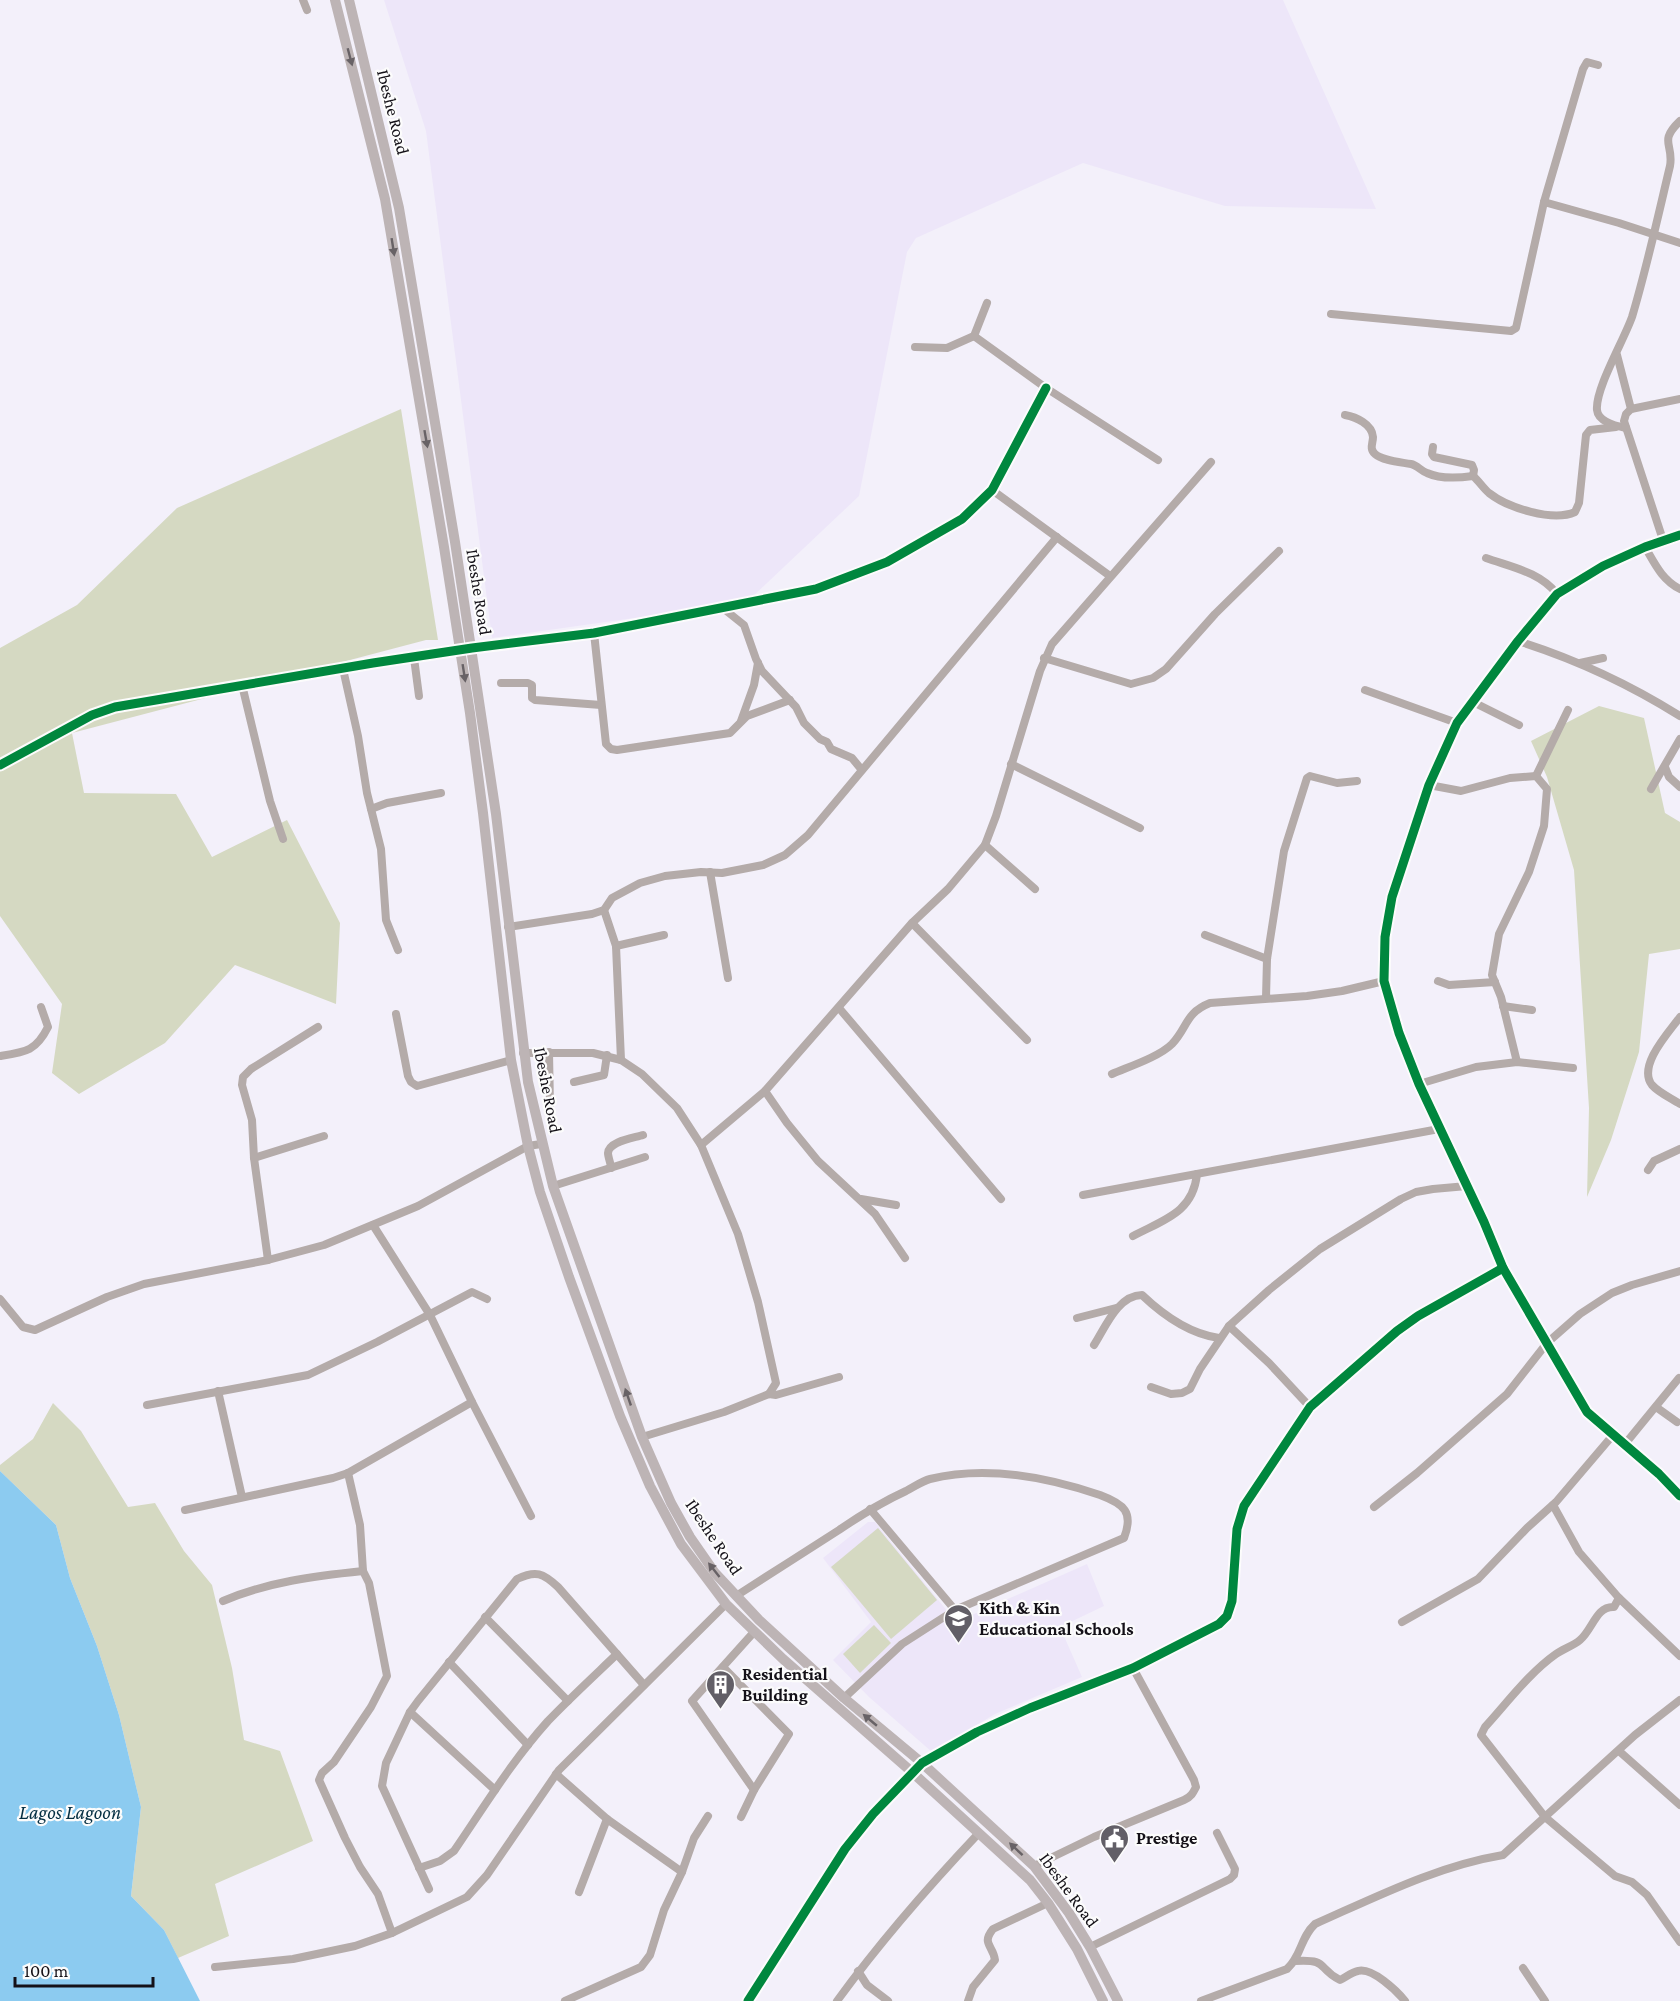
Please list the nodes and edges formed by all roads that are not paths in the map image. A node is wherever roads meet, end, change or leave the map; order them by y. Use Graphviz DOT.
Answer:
graph roads {
  1 [pos="303,0"];
  2 [pos="335,0"];
  3 [pos="349,0"];
  4 [pos="307,10"];
  5 [pos="1598,65"];
  6 [pos="1680,121"];
  7 [pos="1544,202"];
  8 [pos="1653,234"];
  9 [pos="1680,243"];
  10 [pos="987,303"];
  11 [pos="1331,314"];
  12 [pos="974,336"];
  13 [pos="915,348"];
  14 [pos="1617,355"];
  15 [pos="1046,388"];
  16 [pos="1680,399"];
  17 [pos="1631,410"];
  18 [pos="1345,415"];
  19 [pos="1622,427"];
  20 [pos="1433,447"];
  21 [pos="1158,460"];
  22 [pos="1211,462"];
  23 [pos="1473,476"];
  24 [pos="992,490"];
  25 [pos="1680,534"];
  26 [pos="1057,537"];
  27 [pos="1663,540"];
  28 [pos="1645,547"];
  29 [pos="1279,550"];
  30 [pos="1486,558"];
  31 [pos="1110,576"];
  32 [pos="1680,589"];
  33 [pos="1557,594"];
  34 [pos="724,609"];
  35 [pos="594,633"];
  36 [pos="1518,641"];
  37 [pos="472,648"];
  38 [pos="460,650"];
  39 [pos="414,658"];
  40 [pos="1044,658"];
  41 [pos="1603,658"];
  42 [pos="758,662"];
  43 [pos="1580,663"];
  44 [pos="343,669"];
  45 [pos="501,683"];
  46 [pos="242,685"];
  47 [pos="1365,690"];
  48 [pos="420,696"];
  49 [pos="790,700"];
  50 [pos="1473,702"];
  51 [pos="600,705"];
  52 [pos="1568,710"];
  53 [pos="1680,716"];
  54 [pos="1457,723"];
  55 [pos="739,725"];
  56 [pos="1519,725"];
  57 [pos="1680,739"];
  58 [pos="1011,764"];
  59 [pos="0,765"];
  60 [pos="1665,767"];
  61 [pos="861,769"];
  62 [pos="1536,776"];
  63 [pos="1357,781"];
  64 [pos="1429,785"];
  65 [pos="1680,787"];
  66 [pos="1651,789"];
  67 [pos="441,793"];
  68 [pos="371,809"];
  69 [pos="1140,828"];
  70 [pos="283,839"];
  71 [pos="985,844"];
  72 [pos="710,872"];
  73 [pos="1035,889"];
  74 [pos="604,910"];
  75 [pos="912,923"];
  76 [pos="508,927"];
  77 [pos="664,935"];
  78 [pos="1205,935"];
  79 [pos="616,946"];
  80 [pos="398,950"];
  81 [pos="1267,959"];
  82 [pos="728,978"];
  83 [pos="1384,981"];
  84 [pos="1438,981"];
  85 [pos="1495,982"];
  86 [pos="1266,998"];
  87 [pos="1503,1006"];
  88 [pos="41,1007"];
  89 [pos="839,1008"];
  90 [pos="1532,1010"];
  91 [pos="396,1014"];
  92 [pos="1680,1017"];
  93 [pos="318,1027"];
  94 [pos="1027,1040"];
  95 [pos="549,1052"];
  96 [pos="523,1053"];
  97 [pos="0,1056"];
  98 [pos="607,1056"];
  99 [pos="511,1060"];
  100 [pos="621,1060"];
  101 [pos="1517,1062"];
  102 [pos="1573,1068"];
  103 [pos="1112,1074"];
  104 [pos="574,1082"];
  105 [pos="1419,1084"];
  106 [pos="765,1091"];
  107 [pos="1680,1104"];
  108 [pos="550,1106"];
  109 [pos="1439,1130"];
  110 [pos="324,1136"];
  111 [pos="643,1136"];
  112 [pos="541,1144"];
  113 [pos="701,1145"];
  114 [pos="528,1146"];
  115 [pos="1680,1149"];
  116 [pos="254,1158"];
  117 [pos="645,1158"];
  118 [pos="611,1168"];
  119 [pos="1648,1170"];
  120 [pos="1197,1174"];
  121 [pos="553,1186"];
  122 [pos="1467,1186"];
  123 [pos="1083,1195"];
  124 [pos="859,1199"];
  125 [pos="1001,1199"];
  126 [pos="896,1205"];
  127 [pos="373,1226"];
  128 [pos="1133,1236"];
  129 [pos="905,1258"];
  130 [pos="268,1260"];
  131 [pos="1503,1268"];
  132 [pos="1680,1271"];
  133 [pos="0,1299"];
  134 [pos="487,1299"];
  135 [pos="1116,1308"];
  136 [pos="430,1315"];
  137 [pos="1077,1318"];
  138 [pos="1229,1326"];
  139 [pos="1219,1338"];
  140 [pos="1547,1343"];
  141 [pos="1094,1345"];
  142 [pos="839,1377"];
  143 [pos="1679,1378"];
  144 [pos="1151,1387"];
  145 [pos="218,1392"];
  146 [pos="769,1394"];
  147 [pos="472,1402"];
  148 [pos="147,1405"];
  149 [pos="1310,1407"];
  150 [pos="1656,1407"];
  151 [pos="1677,1422"];
  152 [pos="1613,1435"];
  153 [pos="642,1437"];
  154 [pos="1625,1444"];
  155 [pos="348,1473"];
  156 [pos="1680,1496"];
  157 [pos="242,1497"];
  158 [pos="1553,1505"];
  159 [pos="1374,1507"];
  160 [pos="870,1509"];
  161 [pos="185,1510"];
  162 [pos="531,1516"];
  163 [pos="363,1571"];
  164 [pos="736,1596"];
  165 [pos="1618,1598"];
  166 [pos="223,1601"];
  167 [pos="726,1604"];
  168 [pos="955,1610"];
  169 [pos="485,1617"];
  170 [pos="1402,1622"];
  171 [pos="754,1632"];
  172 [pos="617,1654"];
  173 [pos="1680,1656"];
  174 [pos="449,1662"];
  175 [pos="723,1667"];
  176 [pos="1133,1668"];
  177 [pos="644,1684"];
  178 [pos="844,1698"];
  179 [pos="1680,1700"];
  180 [pos="568,1701"];
  181 [pos="410,1712"];
  182 [pos="528,1745"];
  183 [pos="1619,1751"];
  184 [pos="922,1763"];
  185 [pos="913,1773"];
  186 [pos="556,1774"];
  187 [pos="495,1790"];
  188 [pos="754,1790"];
  189 [pos="1680,1805"];
  190 [pos="708,1816"];
  191 [pos="741,1817"];
  192 [pos="1545,1817"];
  193 [pos="607,1819"];
  194 [pos="1217,1833"];
  195 [pos="978,1834"];
  196 [pos="1034,1866"];
  197 [pos="419,1868"];
  198 [pos="682,1872"];
  199 [pos="429,1889"];
  200 [pos="579,1892"];
  201 [pos="1048,1903"];
  202 [pos="392,1933"];
  203 [pos="1680,1942"];
  204 [pos="1090,1947"];
  205 [pos="1295,1961"];
  206 [pos="215,1967"];
  207 [pos="1523,1968"];
  208 [pos="858,1971"];
  209 [pos="565,2001"];
  210 [pos="748,2001"];
  211 [pos="837,2001"];
  212 [pos="888,2001"];
  213 [pos="968,2001"];
  214 [pos="1103,2001"];
  215 [pos="1118,2001"];
  216 [pos="1201,2001"];
  217 [pos="1405,2001"];
  218 [pos="1545,2001"];
  1 -- 4 [label="street"];
  2 -- 38 [label="main road, Ibeshe Road, one-way"];
  3 -- 37 [label="main road, Ibeshe Road"];
  5 -- 7 [label="street"];
  6 -- 8 [label="street"];
  7 -- 8 [label="street"];
  7 -- 11 [label="street"];
  8 -- 9 [label="street"];
  8 -- 14 [label="street"];
  10 -- 12 [label="street"];
  12 -- 13 [label="street"];
  12 -- 15 [label="street"];
  14 -- 17 [label="street"];
  14 -- 19 [label="street"];
  15 -- 21 [label="street"];
  15 -- 24 [label="street"];
  16 -- 17 [label="street"];
  17 -- 19 [label="street"];
  18 -- 23 [label="street"];
  19 -- 23 [label="street"];
  19 -- 27 [label="street"];
  20 -- 23 [label="street"];
  22 -- 31 [label="street"];
  24 -- 26 [label="street"];
  24 -- 34 [label="street"];
  25 -- 27 [label="street"];
  26 -- 31 [label="street"];
  26 -- 61 [label="street"];
  27 -- 28 [label="street"];
  28 -- 32 [label="street"];
  28 -- 33 [label="street"];
  29 -- 40 [label="street"];
  30 -- 33 [label="street"];
  31 -- 40 [label="street"];
  33 -- 36 [label="street"];
  34 -- 35 [label="street"];
  34 -- 42 [label="street"];
  35 -- 37 [label="street"];
  35 -- 51 [label="street"];
  36 -- 43 [label="street"];
  36 -- 50 [label="street"];
  37 -- 38 [label="street"];
  37 -- 76 [label="main road, Ibeshe Road"];
  38 -- 39 [label="street"];
  38 -- 99 [label="main road, Ibeshe Road, one-way"];
  39 -- 44 [label="street"];
  39 -- 48 [label="street"];
  40 -- 58 [label="street"];
  41 -- 43 [label="street"];
  42 -- 49 [label="street"];
  42 -- 55 [label="street"];
  43 -- 53 [label="street"];
  44 -- 46 [label="street"];
  44 -- 68 [label="street"];
  45 -- 51 [label="street"];
  46 -- 59 [label="street"];
  46 -- 70 [label="street"];
  47 -- 54 [label="street"];
  49 -- 55 [label="street"];
  49 -- 61 [label="street"];
  50 -- 54 [label="street"];
  50 -- 56 [label="street"];
  51 -- 55 [label="street"];
  52 -- 62 [label="street"];
  54 -- 64 [label="street"];
  57 -- 60 [label="street"];
  58 -- 69 [label="street"];
  58 -- 71 [label="street"];
  60 -- 65 [label="street"];
  60 -- 66 [label="street"];
  61 -- 72 [label="street"];
  62 -- 64 [label="street"];
  62 -- 85 [label="street"];
  63 -- 81 [label="street"];
  64 -- 83 [label="street"];
  67 -- 68 [label="street"];
  68 -- 80 [label="street"];
  71 -- 73 [label="street"];
  71 -- 75 [label="street"];
  72 -- 74 [label="street"];
  72 -- 82 [label="street"];
  74 -- 76 [label="street"];
  74 -- 79 [label="street"];
  75 -- 89 [label="street"];
  75 -- 94 [label="street"];
  76 -- 96 [label="main road, Ibeshe Road"];
  77 -- 79 [label="street"];
  78 -- 81 [label="street"];
  79 -- 100 [label="street"];
  81 -- 86 [label="street"];
  83 -- 86 [label="street"];
  83 -- 105 [label="street"];
  84 -- 85 [label="street"];
  85 -- 87 [label="street"];
  86 -- 103 [label="street"];
  87 -- 90 [label="street"];
  87 -- 101 [label="street"];
  88 -- 97 [label="street"];
  89 -- 106 [label="street"];
  89 -- 125 [label="street"];
  91 -- 99 [label="street"];
  92 -- 107 [label="street"];
  93 -- 116 [label="street"];
  95 -- 96 [label="street"];
  95 -- 98 [label="street"];
  95 -- 108 [label="street"];
  96 -- 112 [label="main road, Ibeshe Road"];
  98 -- 100 [label="street"];
  98 -- 104 [label="street"];
  99 -- 114 [label="main road, Ibeshe Road"];
  100 -- 113 [label="street"];
  101 -- 102 [label="street"];
  101 -- 105 [label="street"];
  105 -- 109 [label="street"];
  106 -- 113 [label="street"];
  106 -- 124 [label="street"];
  109 -- 120 [label="street"];
  109 -- 122 [label="street"];
  110 -- 116 [label="street"];
  111 -- 118 [label="street"];
  112 -- 114 [label="street"];
  112 -- 121 [label="main road, Ibeshe Road"];
  113 -- 146 [label="street"];
  114 -- 127 [label="street"];
  114 -- 167 [label="main road, Ibeshe Road"];
  115 -- 119 [label="street"];
  116 -- 130 [label="street"];
  117 -- 118 [label="street"];
  118 -- 121 [label="street"];
  120 -- 123 [label="street"];
  120 -- 128 [label="street"];
  153 -- 121 [label="main road, Ibeshe Road, one-way"];
  122 -- 131 [label="street"];
  122 -- 138 [label="street"];
  124 -- 126 [label="street"];
  124 -- 129 [label="street"];
  127 -- 130 [label="street"];
  127 -- 136 [label="street"];
  130 -- 133 [label="street"];
  131 -- 140 [label="street"];
  131 -- 149 [label="street"];
  132 -- 140 [label="street"];
  134 -- 136 [label="street"];
  135 -- 137 [label="street"];
  135 -- 139 [label="street"];
  135 -- 141 [label="street"];
  136 -- 145 [label="street"];
  136 -- 147 [label="street"];
  138 -- 139 [label="street"];
  138 -- 149 [label="street"];
  139 -- 144 [label="street"];
  140 -- 152 [label="street"];
  140 -- 159 [label="street"];
  142 -- 146 [label="street"];
  143 -- 150 [label="street"];
  145 -- 148 [label="street"];
  145 -- 157 [label="street"];
  146 -- 153 [label="street"];
  147 -- 155 [label="street"];
  147 -- 162 [label="street"];
  149 -- 176 [label="street"];
  150 -- 151 [label="street"];
  150 -- 154 [label="street"];
  152 -- 154 [label="street"];
  152 -- 158 [label="street"];
  164 -- 153 [label="main road, Ibeshe Road, one-way"];
  154 -- 156 [label="street"];
  155 -- 157 [label="street"];
  155 -- 163 [label="street"];
  157 -- 161 [label="street"];
  158 -- 165 [label="street"];
  158 -- 170 [label="street"];
  160 -- 164 [label="street"];
  160 -- 168 [label="street"];
  160 -- 168 [label="street"];
  163 -- 166 [label="street"];
  163 -- 202 [label="street"];
  164 -- 178 [label="main road, Ibeshe Road"];
  165 -- 173 [label="street"];
  165 -- 192 [label="street"];
  167 -- 171 [label="main road, Ibeshe Road"];
  167 -- 177 [label="street"];
  168 -- 178 [label="street"];
  169 -- 172 [label="street"];
  169 -- 174 [label="street"];
  169 -- 180 [label="street"];
  171 -- 175 [label="street"];
  171 -- 185 [label="main road, Ibeshe Road"];
  172 -- 177 [label="street"];
  172 -- 180 [label="street"];
  174 -- 181 [label="street"];
  174 -- 182 [label="street"];
  175 -- 188 [label="street"];
  175 -- 188 [label="street"];
  176 -- 184 [label="street"];
  176 -- 196 [label="street"];
  177 -- 186 [label="street"];
  184 -- 178 [label="main road, Ibeshe Road, one-way"];
  179 -- 183 [label="street"];
  180 -- 182 [label="street"];
  181 -- 187 [label="street"];
  181 -- 197 [label="street"];
  182 -- 187 [label="street"];
  183 -- 189 [label="street"];
  183 -- 192 [label="street"];
  184 -- 185 [label="street"];
  196 -- 184 [label="main road, Ibeshe Road, one-way"];
  185 -- 195 [label="main road, Ibeshe Road"];
  185 -- 210 [label="street"];
  186 -- 193 [label="street"];
  186 -- 202 [label="street"];
  187 -- 197 [label="street"];
  188 -- 191 [label="street"];
  190 -- 198 [label="street"];
  192 -- 203 [label="street"];
  192 -- 205 [label="street"];
  193 -- 198 [label="street"];
  193 -- 200 [label="street"];
  194 -- 204 [label="street"];
  195 -- 201 [label="main road, Ibeshe Road"];
  195 -- 208 [label="street"];
  196 -- 204 [label="main road, Ibeshe Road"];
  197 -- 199 [label="street"];
  198 -- 209 [label="street"];
  201 -- 213 [label="street"];
  201 -- 214 [label="main road, Ibeshe Road"];
  202 -- 206 [label="street"];
  204 -- 215 [label="main road, Ibeshe Road"];
  205 -- 216 [label="street"];
  205 -- 217 [label="street"];
  207 -- 218 [label="street"];
  208 -- 211 [label="street"];
  208 -- 212 [label="street"];
}
